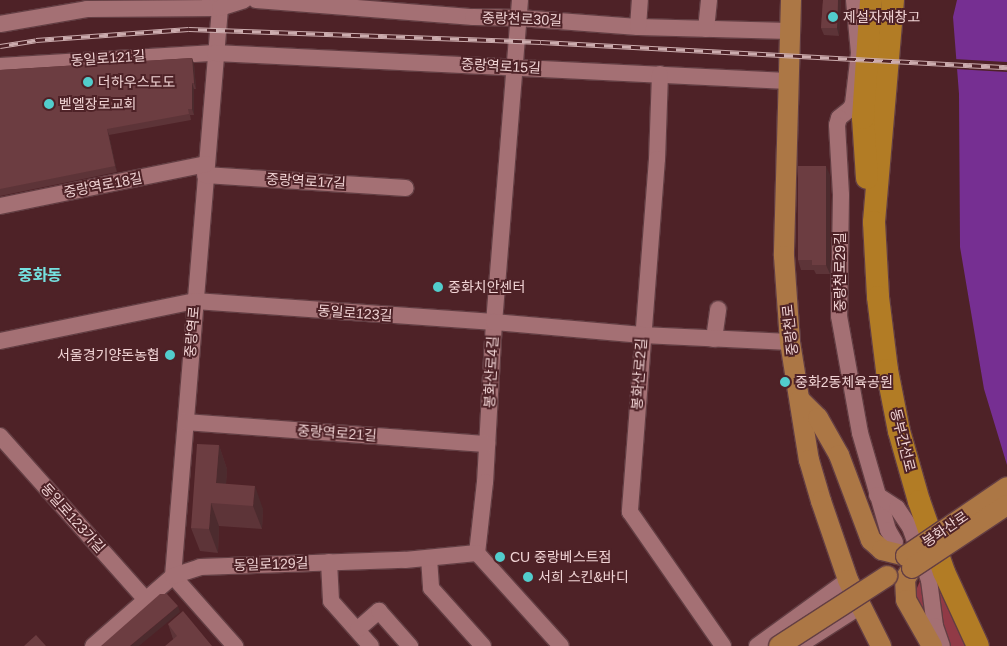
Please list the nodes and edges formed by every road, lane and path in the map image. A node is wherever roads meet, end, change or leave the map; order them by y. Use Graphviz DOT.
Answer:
graph roads {
  1 [pos="244,0"];
  2 [pos="256,0"];
  3 [pos="520,0"];
  4 [pos="640,0"];
  5 [pos="709,0"];
  6 [pos="791,0"];
  7 [pos="854,0"];
  8 [pos="871,0"];
  9 [pos="894,0"];
  10 [pos="215,4"];
  11 [pos="519,18"];
  12 [pos="0,24"];
  13 [pos="638,27"];
  14 [pos="706,30"];
  15 [pos="789,31"];
  16 [pos="215,53"];
  17 [pos="0,66"];
  18 [pos="514,67"];
  19 [pos="660,74"];
  20 [pos="788,81"];
  21 [pos="206,169"];
  22 [pos="406,188"];
  23 [pos="0,206"];
  24 [pos="874,222"];
  25 [pos="195,301"];
  26 [pos="718,309"];
  27 [pos="494,322"];
  28 [pos="642,335"];
  29 [pos="714,339"];
  30 [pos="0,341"];
  31 [pos="790,342"];
  32 [pos="800,400"];
  33 [pos="186,422"];
  34 [pos="0,436"];
  35 [pos="487,444"];
  36 [pos="1007,487"];
  37 [pos="877,495"];
  38 [pos="1007,505"];
  39 [pos="477,553"];
  40 [pos="904,555"];
  41 [pos="429,558"];
  42 [pos="329,562"];
  43 [pos="173,576"];
  44 [pos="848,580"];
  45 [pos="146,600"];
  46 [pos="859,607"];
  47 [pos="358,629"];
  48 [pos="94,646"];
  49 [pos="235,646"];
  50 [pos="371,646"];
  51 [pos="410,646"];
  52 [pos="483,646"];
  53 [pos="560,646"];
  54 [pos="723,646"];
  55 [pos="757,646"];
  56 [pos="778,646"];
  57 [pos="798,646"];
  58 [pos="881,646"];
  59 [pos="932,646"];
  60 [pos="942,646"];
  61 [pos="978,646"];
  1 -- 10 [label="street"];
  2 -- 11 [label="street, 중랑천로30길"];
  3 -- 11 [label="street, 봉화산로4길"];
  4 -- 13 [label="street"];
  5 -- 14 [label="street"];
  6 -- 15 [label="main road, 중랑천로"];
  7 -- 37 [label="street, 중랑천로29길"];
  8 -- 24 [label="highway, 동부간선로"];
  9 -- 24 [label="highway, 동부간선로"];
  10 -- 12 [label="street"];
  10 -- 16 [label="street, 중랑역로"];
  11 -- 13 [label="street, 중랑천로30길"];
  11 -- 18 [label="street, 봉화산로4길"];
  13 -- 14 [label="street, 중랑천로30길"];
  14 -- 15 [label="street, 중랑천로30길"];
  15 -- 20 [label="main road, 중랑천로"];
  16 -- 17 [label="street, 동일로121길"];
  16 -- 18 [label="street, 중랑역로15길"];
  16 -- 21 [label="street, 중랑역로"];
  18 -- 19 [label="street, 중랑역로15길"];
  18 -- 27 [label="street, 봉화산로4길"];
  19 -- 20 [label="street, 중랑역로15길"];
  19 -- 28 [label="street, 봉화산로2길"];
  20 -- 31 [label="main road, 중랑천로"];
  21 -- 22 [label="street, 중랑역로17길"];
  21 -- 23 [label="street, 중랑역로18길"];
  21 -- 25 [label="street, 중랑역로"];
  24 -- 61 [label="highway, 동부간선로"];
  25 -- 27 [label="street, 동일로123길"];
  25 -- 30 [label="street, 동일로123길"];
  25 -- 33 [label="street, 중랑역로"];
  26 -- 29 [label="street"];
  27 -- 28 [label="street, 동일로123길"];
  27 -- 35 [label="street, 봉화산로4길"];
  28 -- 29 [label="street, 동일로123길"];
  28 -- 54 [label="street, 봉화산로2길"];
  29 -- 31 [label="street, 동일로123길"];
  31 -- 32 [label="main road, 중랑천로"];
  32 -- 40 [label="main road"];
  32 -- 44 [label="main road, 중랑천로"];
  33 -- 35 [label="street, 중랑역로21길"];
  33 -- 43 [label="street, 중랑역로"];
  34 -- 45 [label="street, 동일로123가길"];
  35 -- 39 [label="street, 봉화산로4길"];
  36 -- 40 [label="main road, 봉화산로, bridge"];
  37 -- 40 [label="street, 중랑천로29길"];
  37 -- 60 [label="street"];
  38 -- 40 [label="main road, 봉화산로, bridge"];
  39 -- 41 [label="street, 동일로129길"];
  39 -- 53 [label="street"];
  40 -- 56 [label="main road, 봉화산로, bridge"];
  40 -- 59 [label="main road"];
  41 -- 42 [label="street, 동일로129길"];
  41 -- 52 [label="street"];
  42 -- 43 [label="street, 동일로129길"];
  42 -- 47 [label="street"];
  43 -- 45 [label="street, 동일로129길"];
  43 -- 49 [label="street"];
  44 -- 46 [label="main road, 중랑천로"];
  44 -- 55 [label="street"];
  45 -- 48 [label="street, 동일로129길"];
  46 -- 57 [label="street"];
  46 -- 58 [label="main road, 중랑천로"];
  47 -- 50 [label="street"];
  47 -- 51 [label="street"];
}
